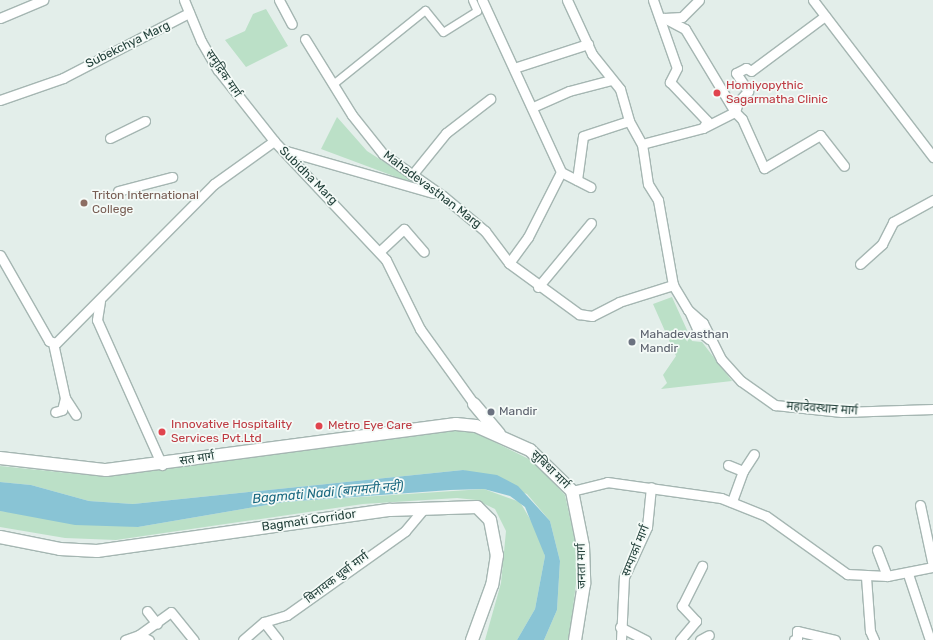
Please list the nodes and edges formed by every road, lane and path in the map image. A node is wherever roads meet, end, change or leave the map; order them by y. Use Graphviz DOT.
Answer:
graph roads {
  1 [pos="43,0"];
  2 [pos="184,0"];
  3 [pos="279,0"];
  4 [pos="472,0"];
  5 [pos="482,0"];
  6 [pos="567,0"];
  7 [pos="653,0"];
  8 [pos="699,0"];
  9 [pos="813,0"];
  10 [pos="189,13"];
  11 [pos="825,16"];
  12 [pos="660,17"];
  13 [pos="0,18"];
  14 [pos="292,24"];
  15 [pos="305,39"];
  16 [pos="588,44"];
  17 [pos="514,68"];
  18 [pos="611,80"];
  19 [pos="333,84"];
  20 [pos="0,100"];
  21 [pos="490,100"];
  22 [pos="533,107"];
  23 [pos="735,112"];
  24 [pos="145,121"];
  25 [pos="629,121"];
  26 [pos="703,128"];
  27 [pos="110,138"];
  28 [pos="274,141"];
  29 [pos="642,144"];
  30 [pos="283,150"];
  31 [pos="933,157"];
  32 [pos="844,166"];
  33 [pos="561,172"];
  34 [pos="412,175"];
  35 [pos="172,177"];
  36 [pos="577,180"];
  37 [pos="590,187"];
  38 [pos="118,190"];
  39 [pos="443,196"];
  40 [pos="933,200"];
  41 [pos="591,222"];
  42 [pos="379,252"];
  43 [pos="424,252"];
  44 [pos="1,258"];
  45 [pos="509,263"];
  46 [pos="860,264"];
  47 [pos="673,285"];
  48 [pos="538,287"];
  49 [pos="100,301"];
  50 [pos="53,343"];
  51 [pos="65,398"];
  52 [pos="474,404"];
  53 [pos="933,409"];
  54 [pos="55,412"];
  55 [pos="76,415"];
  56 [pos="476,426"];
  57 [pos="499,434"];
  58 [pos="754,454"];
  59 [pos="0,458"];
  60 [pos="162,465"];
  61 [pos="728,465"];
  62 [pos="743,471"];
  63 [pos="652,487"];
  64 [pos="572,491"];
  65 [pos="732,502"];
  66 [pos="920,505"];
  67 [pos="425,507"];
  68 [pos="0,537"];
  69 [pos="877,550"];
  70 [pos="702,566"];
  71 [pos="933,567"];
  72 [pos="908,574"];
  73 [pos="887,576"];
  74 [pos="866,577"];
  75 [pos="147,610"];
  76 [pos="264,622"];
  77 [pos="157,624"];
  78 [pos="620,627"];
  79 [pos="139,634"];
  80 [pos="709,635"];
  81 [pos="125,640"];
  82 [pos="149,640"];
  83 [pos="194,640"];
  84 [pos="243,640"];
  85 [pos="278,640"];
  86 [pos="472,640"];
  87 [pos="575,640"];
  88 [pos="621,640"];
  89 [pos="646,640"];
  90 [pos="680,640"];
  91 [pos="700,640"];
  92 [pos="794,640"];
  93 [pos="835,640"];
  94 [pos="874,640"];
  95 [pos="930,640"];
  1 -- 13 [label="street"];
  2 -- 10 [label="street, समुद्रिक मार्ग"];
  3 -- 14 [label="street"];
  4 -- 19 [label="street"];
  5 -- 17 [label="street"];
  6 -- 16 [label="street"];
  7 -- 12 [label="street"];
  8 -- 12 [label="street"];
  9 -- 11 [label="street"];
  10 -- 20 [label="street, Subekchya Marg"];
  10 -- 28 [label="street, समुद्रिक मार्ग"];
  11 -- 23 [label="street"];
  11 -- 31 [label="street"];
  12 -- 23 [label="street"];
  12 -- 26 [label="street"];
  15 -- 19 [label="street, Mahadevasthan Marg"];
  16 -- 17 [label="street"];
  16 -- 18 [label="street"];
  17 -- 22 [label="street"];
  18 -- 22 [label="street"];
  18 -- 25 [label="street"];
  19 -- 34 [label="street, Mahadevasthan Marg"];
  21 -- 34 [label="street"];
  22 -- 33 [label="street"];
  23 -- 26 [label="street"];
  23 -- 32 [label="street"];
  24 -- 27 [label="street"];
  25 -- 29 [label="street"];
  25 -- 36 [label="street"];
  26 -- 29 [label="street"];
  28 -- 30 [label="street, Subidha Marg"];
  28 -- 49 [label="street, Subidha Marg"];
  29 -- 47 [label="street"];
  30 -- 39 [label="street"];
  30 -- 42 [label="street, Subidha Marg"];
  33 -- 36 [label="street"];
  33 -- 45 [label="street"];
  34 -- 39 [label="street, Mahadevasthan Marg"];
  35 -- 38 [label="street"];
  36 -- 37 [label="street"];
  39 -- 45 [label="street, Mahadevasthan Marg"];
  40 -- 46 [label="street"];
  41 -- 48 [label="street"];
  42 -- 43 [label="street"];
  42 -- 52 [label="street, Subidha Marg"];
  44 -- 50 [label="street"];
  45 -- 48 [label="street, Mahadevasthan Marg"];
  47 -- 48 [label="street, Mahadevasthan Marg"];
  47 -- 53 [label="street, महादेवस्थान मार्ग"];
  49 -- 50 [label="street, Subidha Marg"];
  49 -- 60 [label="street"];
  50 -- 51 [label="street"];
  51 -- 54 [label="street"];
  51 -- 55 [label="street"];
  52 -- 57 [label="main road"];
  56 -- 57 [label="main road, सुबिधा मार्ग"];
  56 -- 60 [label="main road, सत मार्ग"];
  57 -- 64 [label="main road, सुबिधा मार्ग"];
  58 -- 62 [label="street"];
  59 -- 60 [label="main road, सत मार्ग"];
  61 -- 62 [label="street"];
  62 -- 65 [label="street"];
  63 -- 64 [label="street, सुबिधा मार्ग"];
  63 -- 65 [label="street, सुबिधा मार्ग"];
  63 -- 78 [label="street, सम्पार्का मार्ग"];
  64 -- 87 [label="main road, जनता मार्ग"];
  65 -- 74 [label="street, सुबिधा मार्ग"];
  66 -- 71 [label="street"];
  67 -- 68 [label="main road, Bagmati Corridor"];
  67 -- 76 [label="street, बिनायक धुर्बा मार्ग"];
  67 -- 86 [label="main road, Bagmati Corridor"];
  69 -- 73 [label="street"];
  70 -- 90 [label="street"];
  71 -- 72 [label="street, सुबिधा मार्ग"];
  72 -- 73 [label="street, सुबिधा मार्ग"];
  72 -- 95 [label="street"];
  73 -- 74 [label="street, सुबिधा मार्ग"];
  74 -- 94 [label="street"];
  75 -- 77 [label="street"];
  76 -- 84 [label="street, बिनायक धुर्बा मार्ग"];
  76 -- 85 [label="street"];
  77 -- 79 [label="street"];
  77 -- 83 [label="street"];
  78 -- 88 [label="street, सम्पार्का मार्ग"];
  78 -- 89 [label="street"];
  79 -- 81 [label="street"];
  79 -- 82 [label="street"];
  80 -- 91 [label="street"];
  92 -- 93 [label="street"];
}
